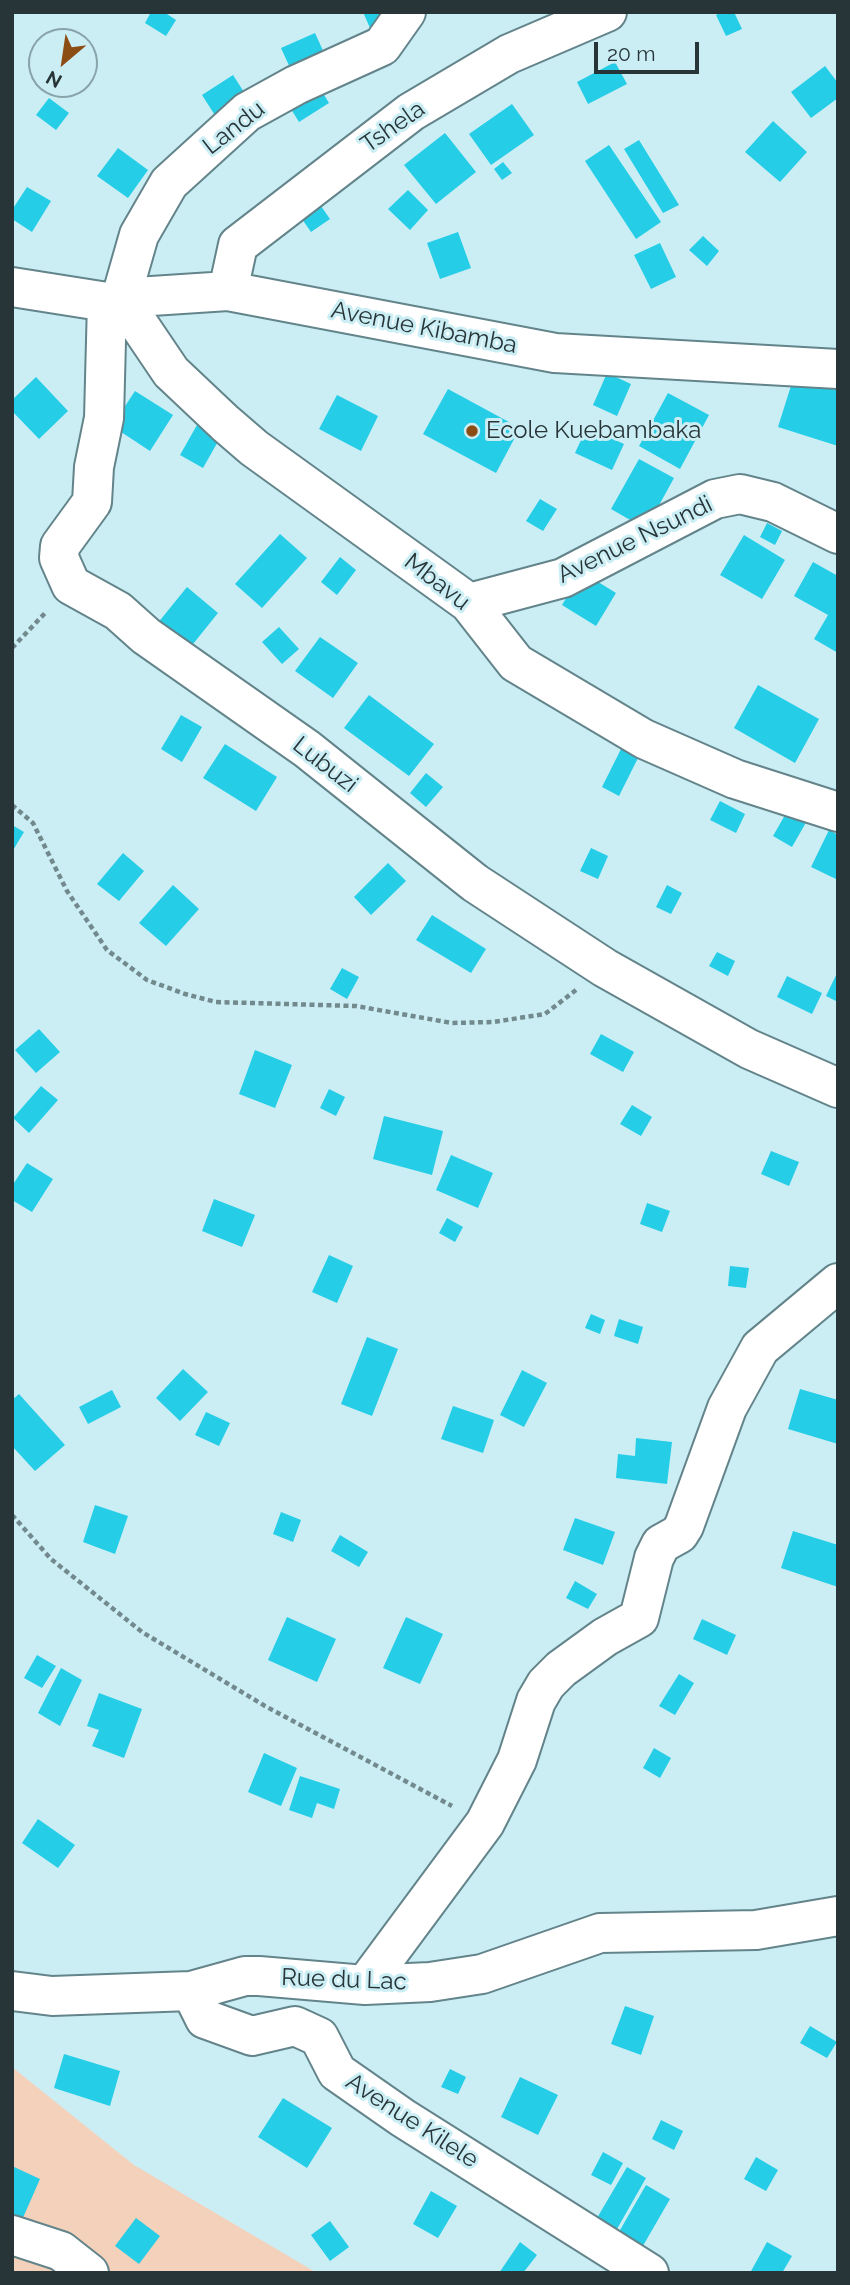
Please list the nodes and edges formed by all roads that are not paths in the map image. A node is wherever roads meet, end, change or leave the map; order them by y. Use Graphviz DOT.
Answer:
graph roads {
  1 [pos="405,12"];
  2 [pos="607,12"];
  3 [pos="12,287"];
  4 [pos="228,291"];
  5 [pos="114,300"];
  6 [pos="838,369"];
  7 [pos="838,534"];
  8 [pos="469,603"];
  9 [pos="838,812"];
  10 [pos="838,1088"];
  11 [pos="838,1283"];
  12 [pos="838,1916"];
  13 [pos="365,1985"];
  14 [pos="12,1991"];
  15 [pos="191,1991"];
  16 [pos="12,2235"];
  17 [pos="89,2273"];
  18 [pos="649,2273"];
  1 -- 5 [label="street, Landu"];
  2 -- 4 [label="street, Tshela"];
  3 -- 5 [label="street, Avenue Kibamba"];
  4 -- 5 [label="street, Avenue Kibamba"];
  4 -- 6 [label="street, Avenue Kibamba"];
  5 -- 8 [label="street, Mbavu"];
  5 -- 10 [label="street, Lubuzi"];
  7 -- 8 [label="street, Avenue Nsundi"];
  8 -- 9 [label="street, Mbavu"];
  11 -- 13 [label="street"];
  12 -- 13 [label="street, Rue du Lac"];
  13 -- 15 [label="street, Rue du Lac"];
  14 -- 15 [label="street, Rue du Lac"];
  15 -- 18 [label="street, Avenue Kilele"];
  16 -- 17 [label="street"];
}
